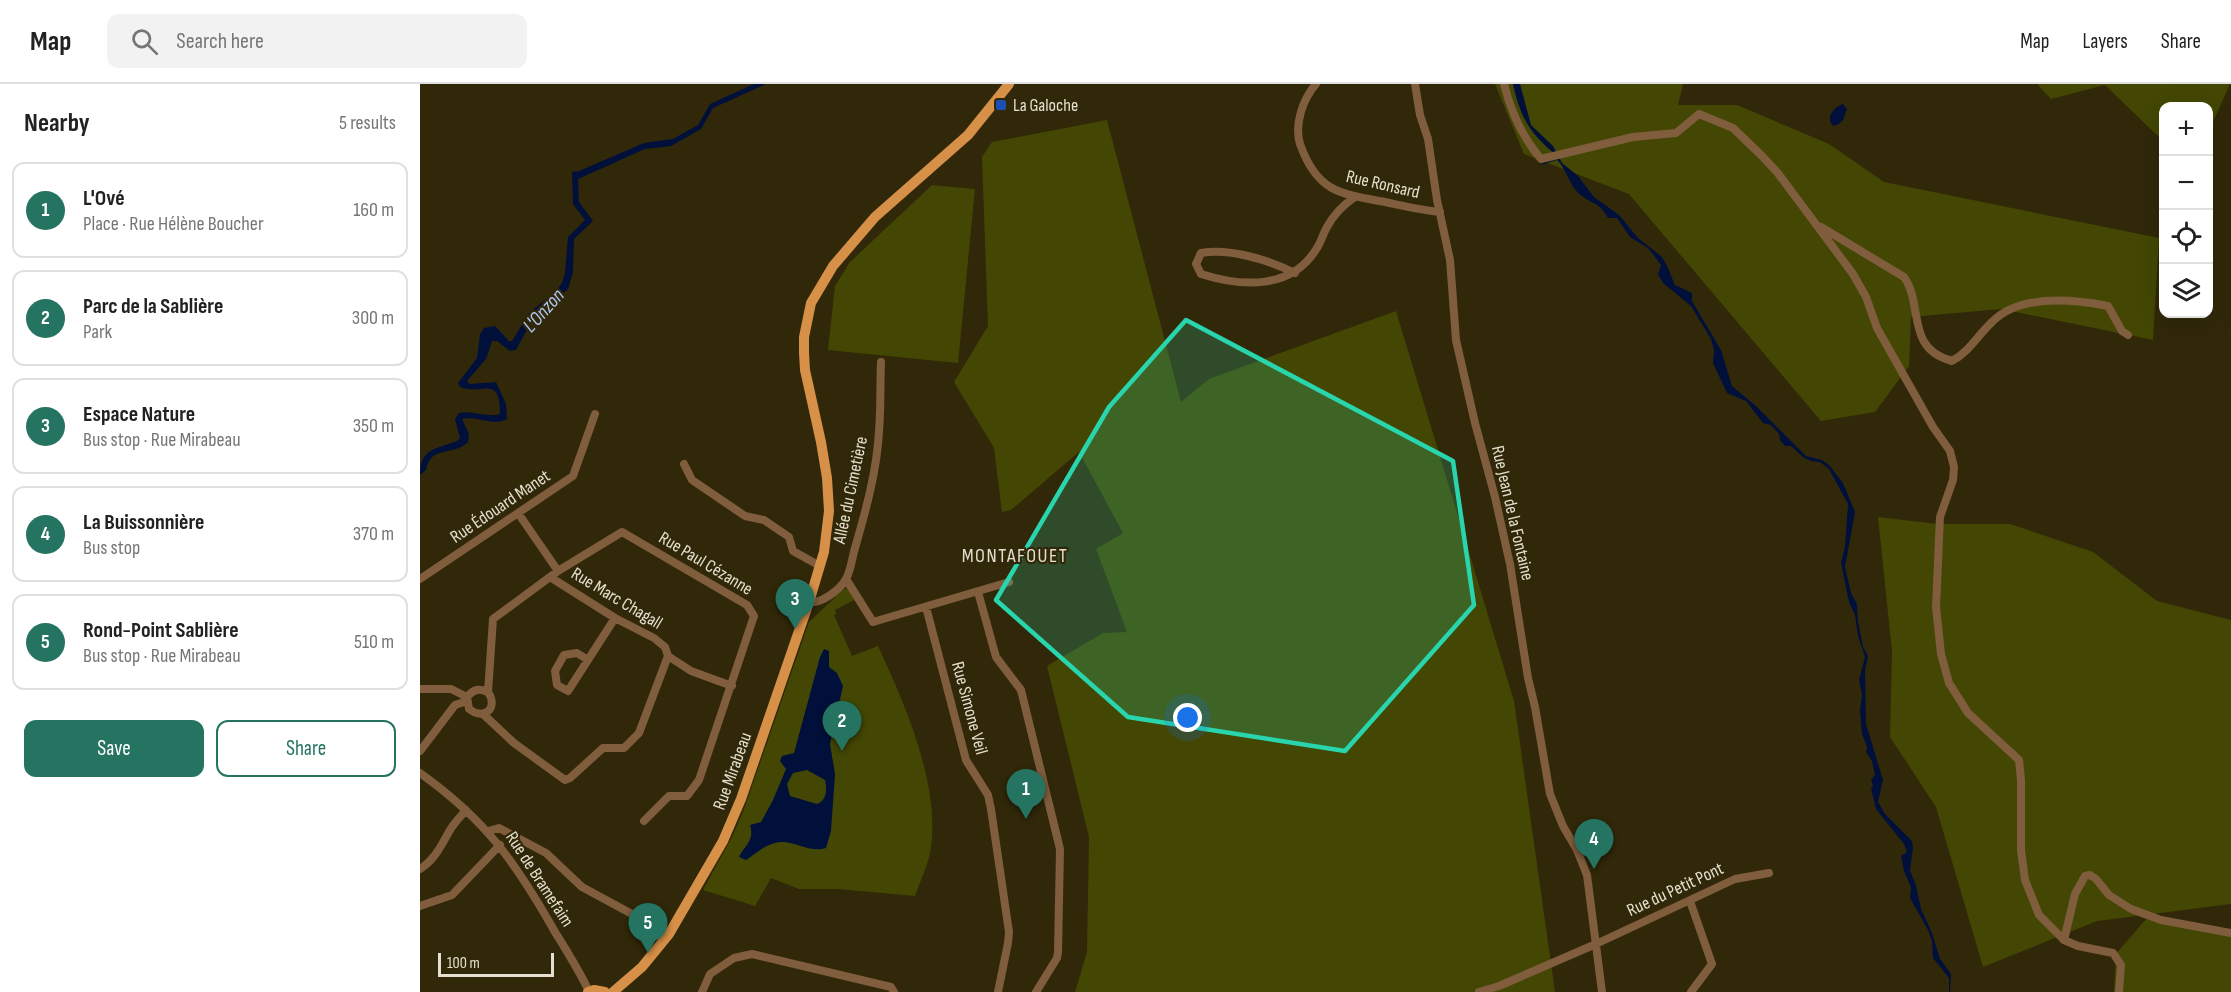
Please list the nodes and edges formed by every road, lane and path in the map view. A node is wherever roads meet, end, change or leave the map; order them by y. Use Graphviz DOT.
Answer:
graph roads {
  1 [pos="1009,84"];
  2 [pos="1316,84"];
  3 [pos="1415,84"];
  4 [pos="1504,84"];
  5 [pos="1355,197"];
  6 [pos="1440,212"];
  7 [pos="1815,224"];
  8 [pos="1295,273"];
  9 [pos="2128,335"];
  10 [pos="881,362"];
  11 [pos="595,414"];
  12 [pos="684,464"];
  13 [pos="518,513"];
  14 [pos="820,566"];
  15 [pos="558,571"];
  16 [pos="550,577"];
  17 [pos="420,579"];
  18 [pos="846,579"];
  19 [pos="1009,582"];
  20 [pos="978,592"];
  21 [pos="810,603"];
  22 [pos="926,607"];
  23 [pos="615,618"];
  24 [pos="668,656"];
  25 [pos="588,660"];
  26 [pos="732,686"];
  27 [pos="420,689"];
  28 [pos="488,692"];
  29 [pos="467,699"];
  30 [pos="483,714"];
  31 [pos="420,751"];
  32 [pos="420,773"];
  33 [pos="466,810"];
  34 [pos="644,821"];
  35 [pos="488,831"];
  36 [pos="500,845"];
  37 [pos="420,869"];
  38 [pos="1769,873"];
  39 [pos="1690,901"];
  40 [pos="420,906"];
  41 [pos="664,931"];
  42 [pos="2231,933"];
  43 [pos="2064,940"];
  44 [pos="1596,944"];
  45 [pos="588,992"];
  46 [pos="605,992"];
  47 [pos="613,992"];
  48 [pos="702,992"];
  49 [pos="894,992"];
  50 [pos="998,992"];
  51 [pos="1036,992"];
  52 [pos="1479,992"];
  53 [pos="1602,992"];
  54 [pos="1691,992"];
  55 [pos="2119,992"];
  1 -- 14 [label="main road, Rue Mirabeau"];
  2 -- 5 [label="street, Rue Ronsard"];
  3 -- 6 [label="street, Rue Jean de la Fontaine"];
  4 -- 7 [label="street"];
  5 -- 6 [label="street, Rue Ronsard"];
  5 -- 8 [label="street"];
  6 -- 44 [label="street, Rue Jean de la Fontaine"];
  7 -- 9 [label="street"];
  7 -- 43 [label="street"];
  8 -- 8 [label="street"];
  10 -- 18 [label="street, Allée du Cimetière"];
  11 -- 13 [label="street, Rue Édouard Manet"];
  12 -- 14 [label="street"];
  13 -- 15 [label="street"];
  13 -- 17 [label="street, Rue Édouard Manet"];
  14 -- 21 [label="main road, Rue Mirabeau"];
  15 -- 16 [label="street, Rue Paul Cézanne"];
  15 -- 26 [label="street, Rue Paul Cézanne"];
  16 -- 23 [label="street, Rue Marc Chagall"];
  16 -- 28 [label="street, Rue Paul Cézanne"];
  18 -- 21 [label="street"];
  18 -- 22 [label="street"];
  19 -- 20 [label="street"];
  20 -- 22 [label="street"];
  20 -- 51 [label="street"];
  21 -- 41 [label="main road, Rue Mirabeau"];
  22 -- 50 [label="street, Rue Simone Veil"];
  23 -- 24 [label="street, Rue Marc Chagall"];
  23 -- 25 [label="street"];
  24 -- 26 [label="street"];
  24 -- 30 [label="street, Rue Marc Chagall"];
  25 -- 25 [label="street"];
  26 -- 34 [label="street, Rue Paul Cézanne"];
  27 -- 29 [label="street"];
  28 -- 29 [label="street"];
  28 -- 30 [label="street"];
  29 -- 30 [label="street"];
  29 -- 31 [label="street"];
  32 -- 33 [label="street, Rue de Bramefaim"];
  33 -- 35 [label="street, Rue de Bramefaim"];
  33 -- 37 [label="street"];
  35 -- 36 [label="street, Rue de Bramefaim"];
  35 -- 41 [label="street"];
  36 -- 40 [label="street"];
  36 -- 45 [label="street, Rue de Bramefaim"];
  38 -- 39 [label="street, Rue du Petit Pont"];
  39 -- 44 [label="street, Rue du Petit Pont"];
  39 -- 54 [label="street"];
  41 -- 47 [label="main road, Rue Mirabeau"];
  42 -- 43 [label="street"];
  43 -- 55 [label="street"];
  44 -- 52 [label="street, Rue du Petit Pont"];
  44 -- 53 [label="street, Rue Jean de la Fontaine"];
  45 -- 46 [label="main road"];
  48 -- 49 [label="street"];
}
